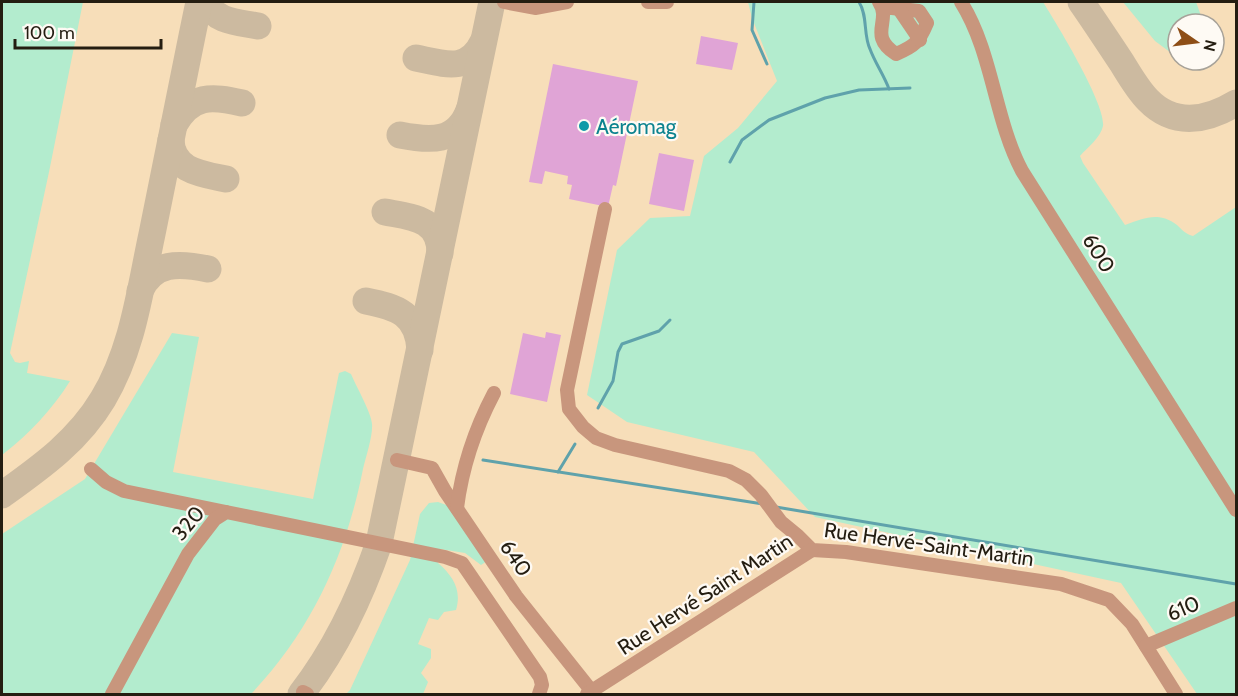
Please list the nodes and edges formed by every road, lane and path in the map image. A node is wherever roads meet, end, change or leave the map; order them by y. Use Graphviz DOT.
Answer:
graph roads {
  1 [pos="504,2"];
  2 [pos="567,2"];
  3 [pos="648,2"];
  4 [pos="667,2"];
  5 [pos="961,2"];
  6 [pos="881,4"];
  7 [pos="605,209"];
  8 [pos="494,393"];
  9 [pos="397,460"];
  10 [pos="91,469"];
  11 [pos="457,508"];
  12 [pos="1236,510"];
  13 [pos="226,512"];
  14 [pos="812,550"];
  15 [pos="1236,608"];
  16 [pos="1146,646"];
  17 [pos="112,694"];
  18 [pos="539,694"];
  19 [pos="591,694"];
  20 [pos="1176,694"];
  1 -- 2 [label="lane"];
  3 -- 4 [label="lane"];
  5 -- 12 [label="lane, 600"];
  6 -- 6 [label="lane"];
  7 -- 14 [label="lane, Rue Hervé-Saint-Martin"];
  8 -- 11 [label="lane"];
  9 -- 11 [label="lane, 640"];
  10 -- 13 [label="lane"];
  11 -- 19 [label="lane, 640"];
  13 -- 17 [label="lane, 320"];
  13 -- 18 [label="lane, 320"];
  14 -- 16 [label="lane, Rue Hervé-Saint-Martin"];
  14 -- 19 [label="lane, Rue Hervé Saint Martin"];
  15 -- 16 [label="lane, 610"];
  16 -- 20 [label="lane, Rue Hervé-Saint-Martin"];
}
